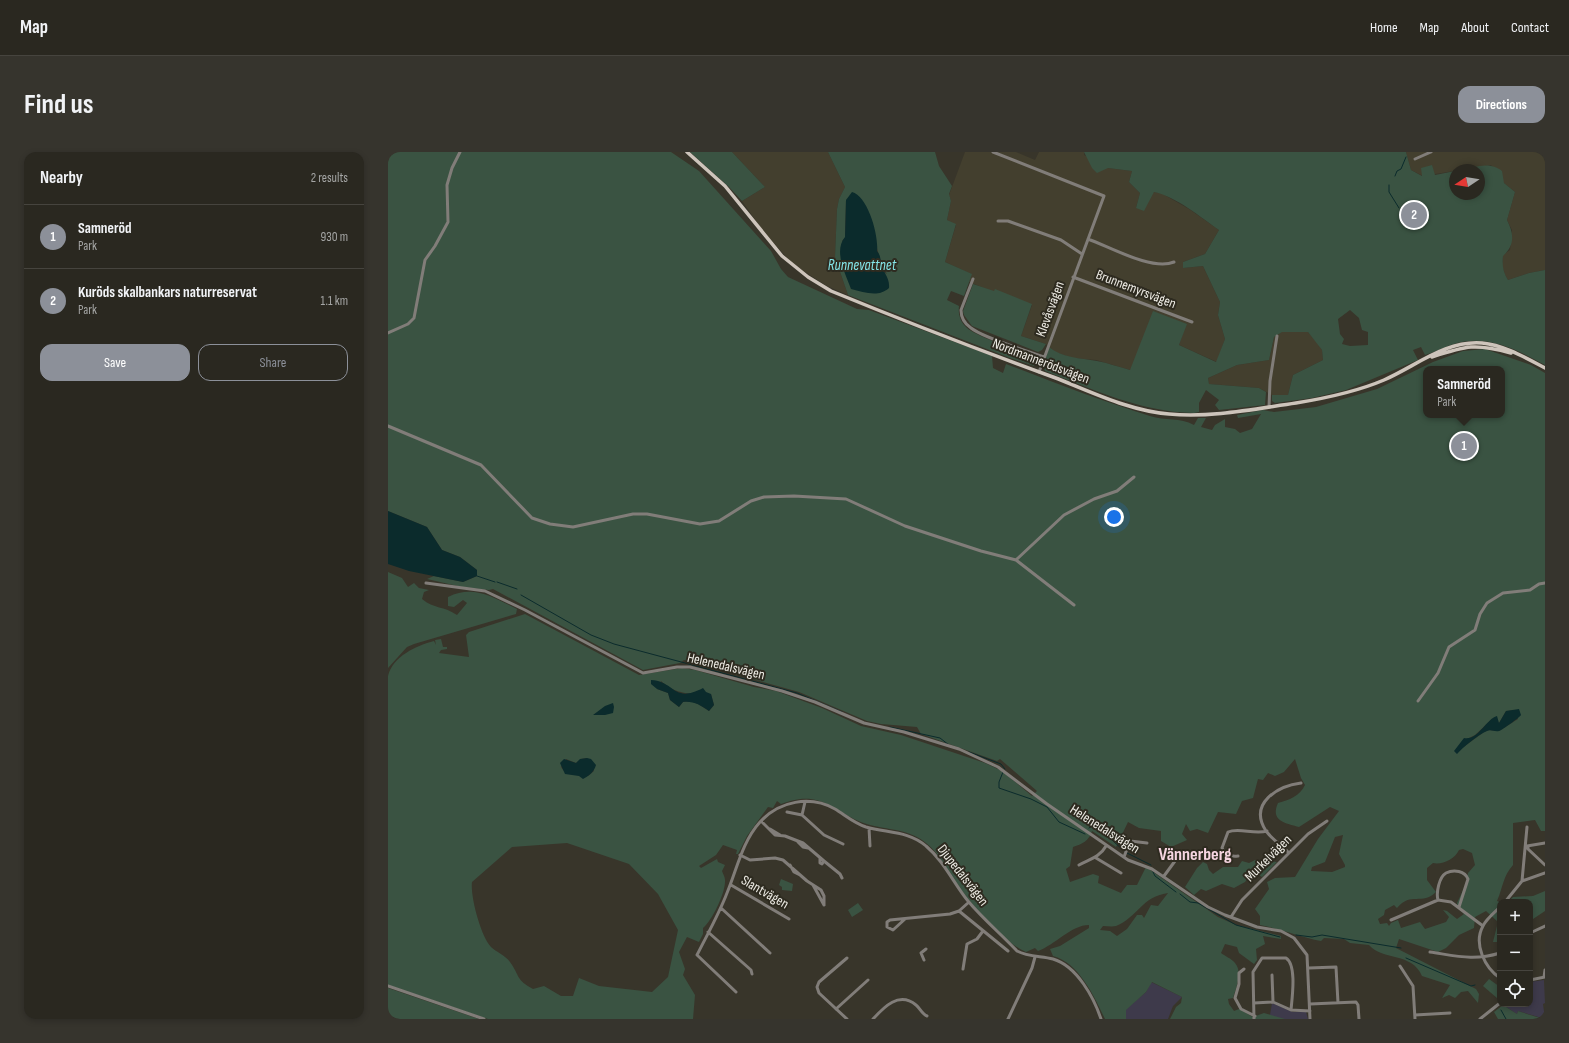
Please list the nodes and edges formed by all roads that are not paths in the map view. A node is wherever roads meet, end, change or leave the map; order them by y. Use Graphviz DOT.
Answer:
graph roads {
  1 [pos="460,152"];
  2 [pos="683,152"];
  3 [pos="687,152"];
  4 [pos="993,152"];
  5 [pos="1431,152"];
  6 [pos="1415,159"];
  7 [pos="699,163"];
  8 [pos="998,221"];
  9 [pos="1088,240"];
  10 [pos="1082,254"];
  11 [pos="1174,262"];
  12 [pos="1074,276"];
  13 [pos="973,279"];
  14 [pos="1192,322"];
  15 [pos="388,333"];
  16 [pos="1277,336"];
  17 [pos="1044,357"];
  18 [pos="1545,368"];
  19 [pos="1039,372"];
  20 [pos="1269,407"];
  21 [pos="388,426"];
  22 [pos="1134,477"];
  23 [pos="1016,560"];
  24 [pos="426,582"];
  25 [pos="1545,583"];
  26 [pos="1074,605"];
  27 [pos="1418,701"];
  28 [pos="1301,783"];
  29 [pos="805,802"];
  30 [pos="787,812"];
  31 [pos="802,815"];
  32 [pos="761,821"];
  33 [pos="1327,821"];
  34 [pos="1526,826"];
  35 [pos="869,828"];
  36 [pos="1267,831"];
  37 [pos="1147,843"];
  38 [pos="1545,843"];
  39 [pos="843,844"];
  40 [pos="870,846"];
  41 [pos="1106,846"];
  42 [pos="1526,847"];
  43 [pos="1289,853"];
  44 [pos="1185,854"];
  45 [pos="740,856"];
  46 [pos="1238,856"];
  47 [pos="1124,857"];
  48 [pos="1096,858"];
  49 [pos="1079,865"];
  50 [pos="1545,865"];
  51 [pos="1121,873"];
  52 [pos="1545,873"];
  53 [pos="1164,876"];
  54 [pos="842,878"];
  55 [pos="1522,881"];
  56 [pos="731,885"];
  57 [pos="813,885"];
  58 [pos="822,891"];
  59 [pos="818,894"];
  60 [pos="1507,899"];
  61 [pos="1438,900"];
  62 [pos="969,902"];
  63 [pos="1459,907"];
  64 [pos="721,908"];
  65 [pos="1497,910"];
  66 [pos="959,911"];
  67 [pos="1231,917"];
  68 [pos="789,919"];
  69 [pos="905,919"];
  70 [pos="1390,920"];
  71 [pos="1483,926"];
  72 [pos="1545,926"];
  73 [pos="708,932"];
  74 [pos="983,932"];
  75 [pos="1533,932"];
  76 [pos="926,949"];
  77 [pos="1008,951"];
  78 [pos="770,952"];
  79 [pos="1430,952"];
  80 [pos="1497,954"];
  81 [pos="1035,956"];
  82 [pos="847,958"];
  83 [pos="1483,958"];
  84 [pos="924,960"];
  85 [pos="1400,966"];
  86 [pos="1309,968"];
  87 [pos="963,969"];
  88 [pos="1244,969"];
  89 [pos="1545,970"];
  90 [pos="752,974"];
  91 [pos="1272,975"];
  92 [pos="1497,976"];
  93 [pos="1544,977"];
  94 [pos="1533,979"];
  95 [pos="868,980"];
  96 [pos="388,986"];
  97 [pos="736,992"];
  98 [pos="1273,1002"];
  99 [pos="1254,1003"];
  100 [pos="1338,1003"];
  101 [pos="1310,1004"];
  102 [pos="1497,1005"];
  103 [pos="836,1009"];
  104 [pos="1291,1010"];
  105 [pos="1310,1011"];
  106 [pos="1450,1013"];
  107 [pos="1415,1015"];
  108 [pos="927,1016"];
  109 [pos="1254,1017"];
  110 [pos="484,1019"];
  111 [pos="847,1019"];
  112 [pos="873,1019"];
  113 [pos="1008,1019"];
  114 [pos="1101,1019"];
  115 [pos="1310,1019"];
  116 [pos="1360,1019"];
  117 [pos="1415,1019"];
  118 [pos="1480,1019"];
  1 -- 15 [label="street"];
  2 -- 7 [label="main road, Nordmannerödsvägen"];
  3 -- 7 [label="main road, Nordmannerödsvägen"];
  4 -- 9 [label="street, Klevåsvägen"];
  5 -- 6 [label="street"];
  7 -- 19 [label="main road, Nordmannerödsvägen"];
  8 -- 10 [label="street"];
  9 -- 10 [label="street, Klevåsvägen"];
  9 -- 11 [label="street"];
  10 -- 12 [label="street, Klevåsvägen"];
  12 -- 14 [label="street, Brunnemyrsvägen"];
  12 -- 17 [label="street, Klevåsvägen"];
  13 -- 17 [label="street"];
  16 -- 20 [label="street"];
  17 -- 19 [label="street, Klevåsvägen"];
  18 -- 20 [label="main road, Nordmannerödsvägen"];
  19 -- 20 [label="main road, Nordmannerödsvägen"];
  21 -- 23 [label="street"];
  22 -- 23 [label="street"];
  23 -- 26 [label="street"];
  24 -- 41 [label="street, Helenedalsvägen"];
  25 -- 27 [label="street"];
  28 -- 36 [label="street"];
  29 -- 31 [label="street"];
  29 -- 32 [label="street, Djupedalsvägen"];
  29 -- 35 [label="street, Djupedalsvägen"];
  30 -- 31 [label="street"];
  31 -- 39 [label="street"];
  32 -- 45 [label="street, Djupedalsvägen"];
  32 -- 54 [label="street"];
  33 -- 43 [label="street, Murkelvägen"];
  34 -- 42 [label="street"];
  35 -- 40 [label="street"];
  35 -- 62 [label="street, Djupedalsvägen"];
  36 -- 43 [label="street"];
  36 -- 46 [label="street"];
  37 -- 47 [label="street"];
  38 -- 42 [label="street"];
  41 -- 47 [label="street, Helenedalsvägen"];
  41 -- 48 [label="street"];
  42 -- 50 [label="street"];
  42 -- 55 [label="street"];
  43 -- 67 [label="street, Murkelvägen"];
  44 -- 53 [label="street"];
  45 -- 56 [label="street, Djupedalsvägen"];
  45 -- 57 [label="street"];
  47 -- 53 [label="street, Helenedalsvägen"];
  48 -- 49 [label="street"];
  48 -- 51 [label="street"];
  52 -- 55 [label="street"];
  53 -- 67 [label="street, Helenedalsvägen"];
  55 -- 60 [label="street"];
  56 -- 64 [label="street, Djupedalsvägen"];
  56 -- 68 [label="street, Slantvägen"];
  57 -- 58 [label="street"];
  57 -- 59 [label="street"];
  58 -- 59 [label="street"];
  58 -- 59 [label="street"];
  61 -- 63 [label="street"];
  61 -- 63 [label="street"];
  61 -- 70 [label="street"];
  62 -- 66 [label="street"];
  62 -- 81 [label="street, Djupedalsvägen"];
  63 -- 71 [label="street"];
  64 -- 73 [label="street, Djupedalsvägen"];
  64 -- 78 [label="street"];
  65 -- 71 [label="street"];
  66 -- 69 [label="street"];
  66 -- 74 [label="street"];
  67 -- 86 [label="street, Helenedalsvägen"];
  69 -- 69 [label="street"];
  71 -- 83 [label="street"];
  72 -- 75 [label="street"];
  73 -- 90 [label="street"];
  73 -- 97 [label="street, Djupedalsvägen"];
  74 -- 77 [label="street"];
  74 -- 87 [label="street"];
  76 -- 84 [label="street"];
  79 -- 83 [label="street"];
  80 -- 83 [label="street"];
  81 -- 113 [label="street"];
  81 -- 114 [label="street, Djupedalsvägen"];
  82 -- 103 [label="street"];
  83 -- 92 [label="street"];
  85 -- 107 [label="street"];
  86 -- 100 [label="street"];
  86 -- 101 [label="street, Helenedalsvägen"];
  88 -- 109 [label="street"];
  89 -- 93 [label="street"];
  91 -- 98 [label="street"];
  93 -- 94 [label="street"];
  95 -- 103 [label="street"];
  96 -- 110 [label="street"];
  98 -- 99 [label="street"];
  98 -- 104 [label="street"];
  99 -- 104 [label="street"];
  99 -- 109 [label="street"];
  100 -- 101 [label="street"];
  100 -- 116 [label="street"];
  101 -- 105 [label="street, Helenedalsvägen"];
  102 -- 118 [label="street"];
  103 -- 111 [label="street"];
  104 -- 105 [label="street"];
  105 -- 115 [label="street, Helenedalsvägen"];
  106 -- 107 [label="street"];
  107 -- 117 [label="street"];
  108 -- 112 [label="street"];
}
